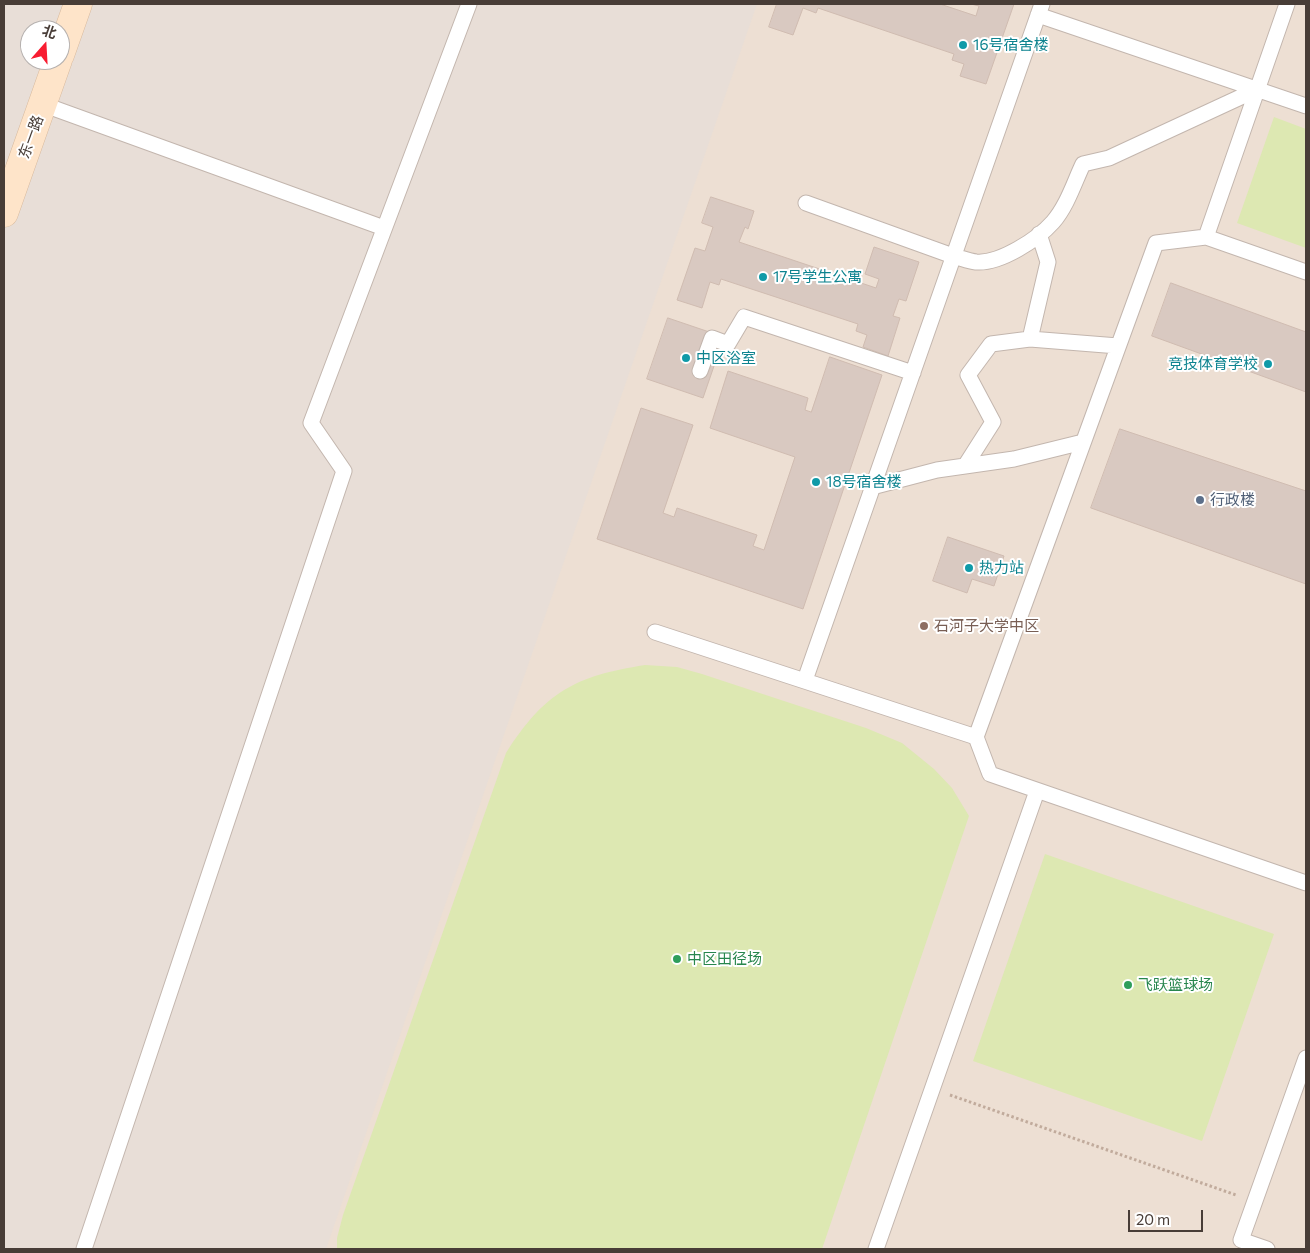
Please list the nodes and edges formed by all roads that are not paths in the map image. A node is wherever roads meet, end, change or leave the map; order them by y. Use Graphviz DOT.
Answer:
graph roads {
  1 [pos="78,4"];
  2 [pos="469,4"];
  3 [pos="1287,4"];
  4 [pos="1040,9"];
  5 [pos="70,27"];
  6 [pos="54,70"];
  7 [pos="1258,89"];
  8 [pos="42,104"];
  9 [pos="1306,106"];
  10 [pos="806,203"];
  11 [pos="4,213"];
  12 [pos="384,228"];
  13 [pos="1039,234"];
  14 [pos="1206,237"];
  15 [pos="954,256"];
  16 [pos="1306,272"];
  17 [pos="1030,339"];
  18 [pos="1118,346"];
  19 [pos="700,371"];
  20 [pos="913,373"];
  21 [pos="1083,442"];
  22 [pos="965,466"];
  23 [pos="872,487"];
  24 [pos="655,632"];
  25 [pos="805,680"];
  26 [pos="976,737"];
  27 [pos="1037,791"];
  28 [pos="1306,883"];
  29 [pos="1306,1058"];
  30 [pos="84,1249"];
  31 [pos="876,1249"];
  32 [pos="1267,1249"];
  1 -- 5 [label="main road"];
  2 -- 12 [label="lane"];
  3 -- 7 [label="lane"];
  4 -- 7 [label="lane"];
  4 -- 15 [label="lane"];
  6 -- 8 [label="main road, 东一路"];
  7 -- 9 [label="lane"];
  7 -- 13 [label="lane"];
  7 -- 14 [label="lane"];
  8 -- 11 [label="main road, 东一路"];
  8 -- 12 [label="lane"];
  10 -- 15 [label="lane"];
  12 -- 30 [label="lane"];
  13 -- 15 [label="lane"];
  13 -- 17 [label="lane"];
  14 -- 16 [label="lane"];
  14 -- 18 [label="lane"];
  15 -- 20 [label="lane"];
  17 -- 18 [label="lane"];
  17 -- 22 [label="lane"];
  18 -- 21 [label="lane"];
  19 -- 20 [label="lane"];
  20 -- 23 [label="lane"];
  21 -- 22 [label="lane"];
  21 -- 26 [label="lane"];
  22 -- 23 [label="lane"];
  23 -- 25 [label="lane"];
  24 -- 25 [label="lane"];
  25 -- 26 [label="lane"];
  26 -- 27 [label="lane"];
  27 -- 28 [label="lane"];
  27 -- 31 [label="lane"];
  29 -- 32 [label="lane"];
}
